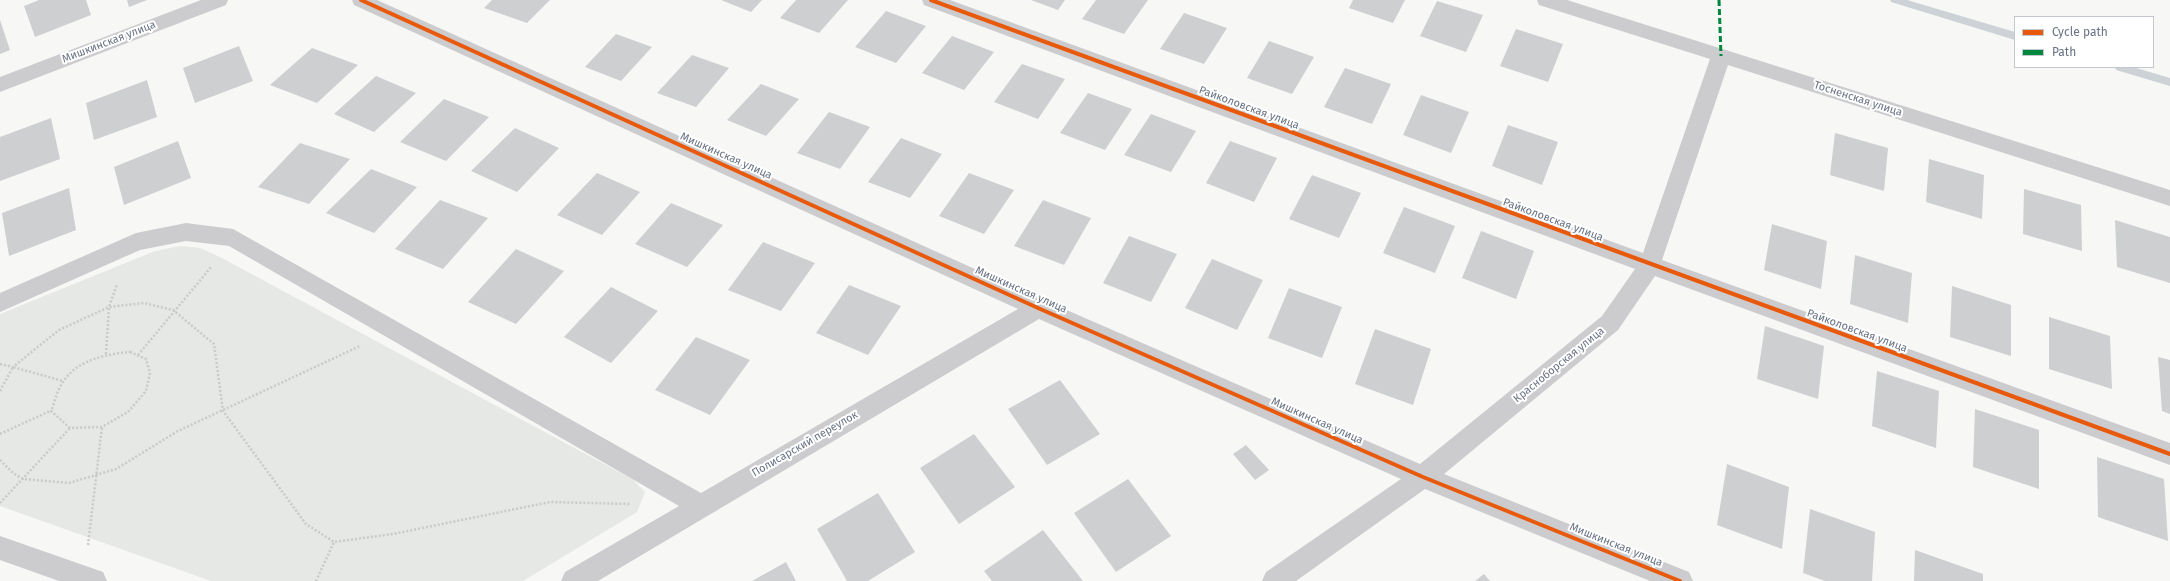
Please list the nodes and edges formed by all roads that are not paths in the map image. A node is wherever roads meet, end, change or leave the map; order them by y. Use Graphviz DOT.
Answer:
graph roads {
  1 [pos="218,0"];
  2 [pos="361,0"];
  3 [pos="930,0"];
  4 [pos="1546,0"];
  5 [pos="1721,56"];
  6 [pos="0,85"];
  7 [pos="2170,198"];
  8 [pos="1650,265"];
  9 [pos="0,303"];
  10 [pos="1038,308"];
  11 [pos="2170,454"];
  12 [pos="1423,477"];
  13 [pos="700,505"];
  14 [pos="0,548"];
  15 [pos="90,579"];
  16 [pos="574,581"];
  17 [pos="1275,581"];
  18 [pos="1680,581"];
  1 -- 6 [label="street, Мишкинская улица"];
  2 -- 10 [label="street, Мишкинская улица"];
  3 -- 8 [label="street, Райколовская улица"];
  4 -- 5 [label="street, Тосненская улица"];
  5 -- 7 [label="street, Тосненская улица"];
  5 -- 8 [label="street, Красноборская улица"];
  8 -- 11 [label="street, Райколовская улица"];
  8 -- 12 [label="street, Красноборская улица"];
  9 -- 13 [label="street"];
  10 -- 12 [label="street, Мишкинская улица"];
  10 -- 13 [label="street, Полисарский переулок"];
  12 -- 17 [label="street, Красноборская улица"];
  12 -- 18 [label="street, Мишкинская улица"];
  13 -- 16 [label="street, Полисарский переулок"];
  14 -- 15 [label="street"];
}
